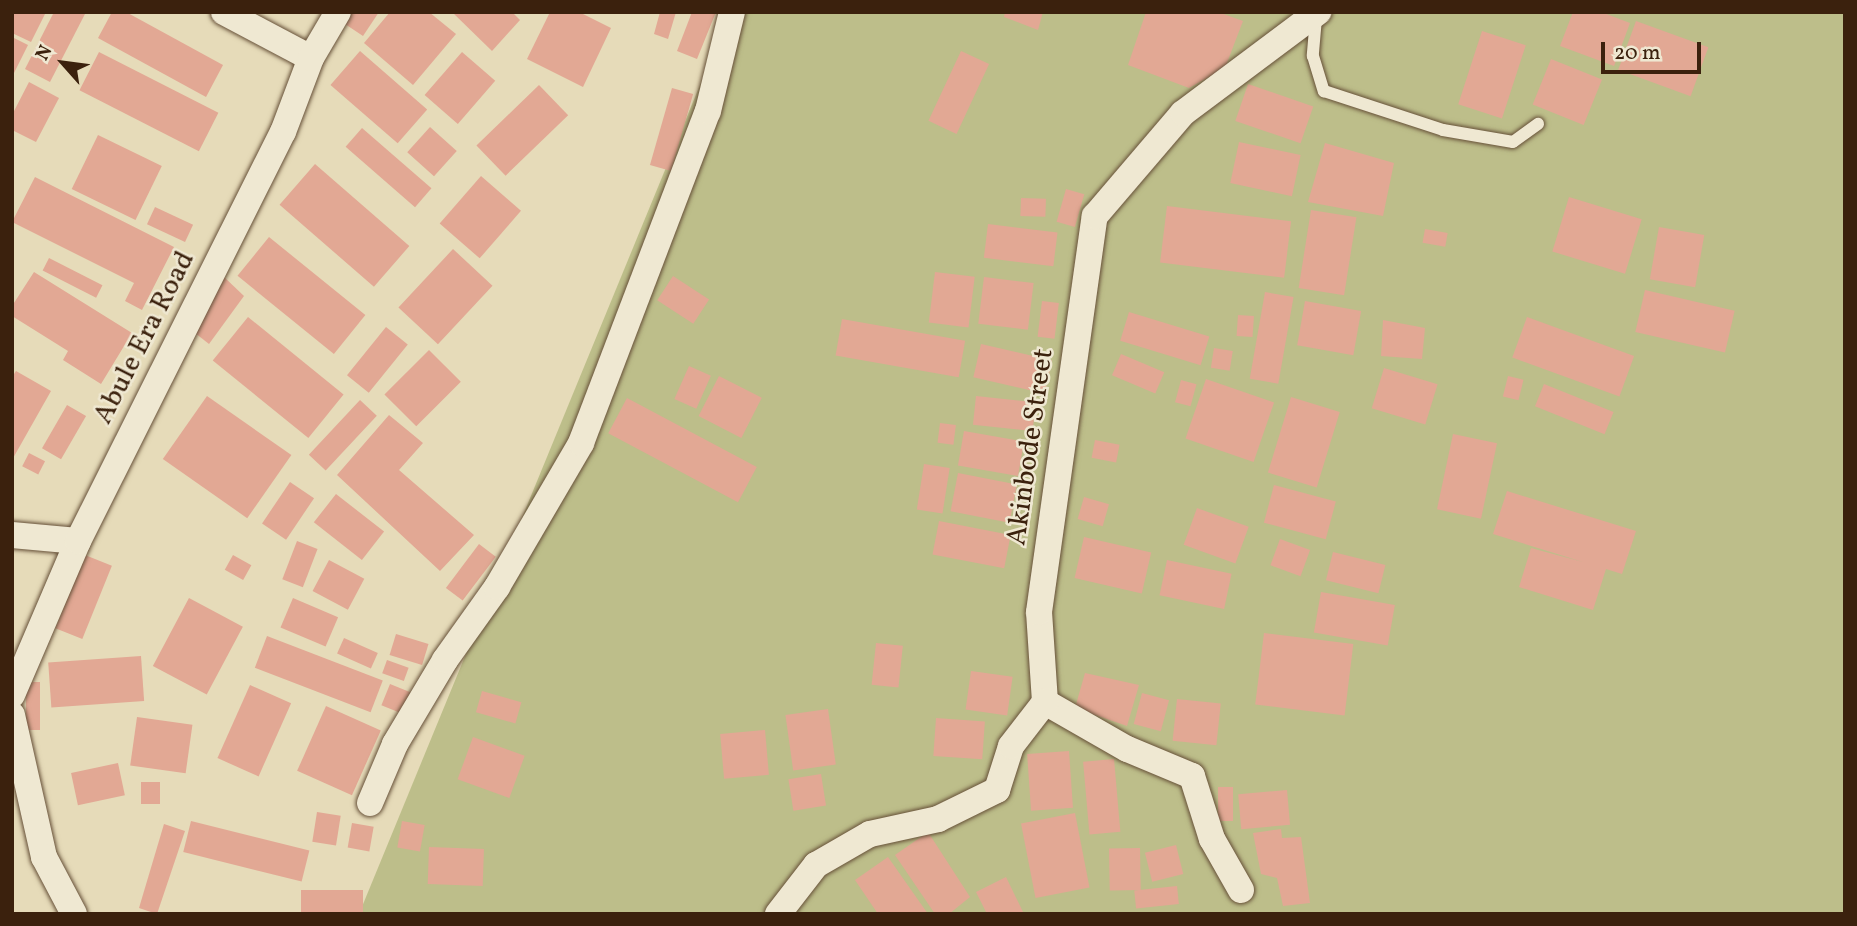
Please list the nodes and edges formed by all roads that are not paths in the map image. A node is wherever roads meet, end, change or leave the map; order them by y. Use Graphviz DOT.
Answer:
graph roads {
  1 [pos="224,12"];
  2 [pos="338,12"];
  3 [pos="732,12"];
  4 [pos="1317,15"];
  5 [pos="311,58"];
  6 [pos="1538,124"];
  7 [pos="12,536"];
  8 [pos="78,541"];
  9 [pos="12,695"];
  10 [pos="1045,702"];
  11 [pos="12,715"];
  12 [pos="370,803"];
  13 [pos="1241,890"];
  14 [pos="74,914"];
  15 [pos="778,914"];
  1 -- 5 [label="street"];
  2 -- 5 [label="street, Abule Era Road"];
  3 -- 12 [label="street"];
  4 -- 6 [label="lane"];
  4 -- 10 [label="street, Akinbode Street"];
  5 -- 8 [label="street, Abule Era Road"];
  7 -- 8 [label="street"];
  8 -- 9 [label="street, Abule Era Road"];
  10 -- 13 [label="street"];
  10 -- 15 [label="street"];
  11 -- 14 [label="street"];
}
